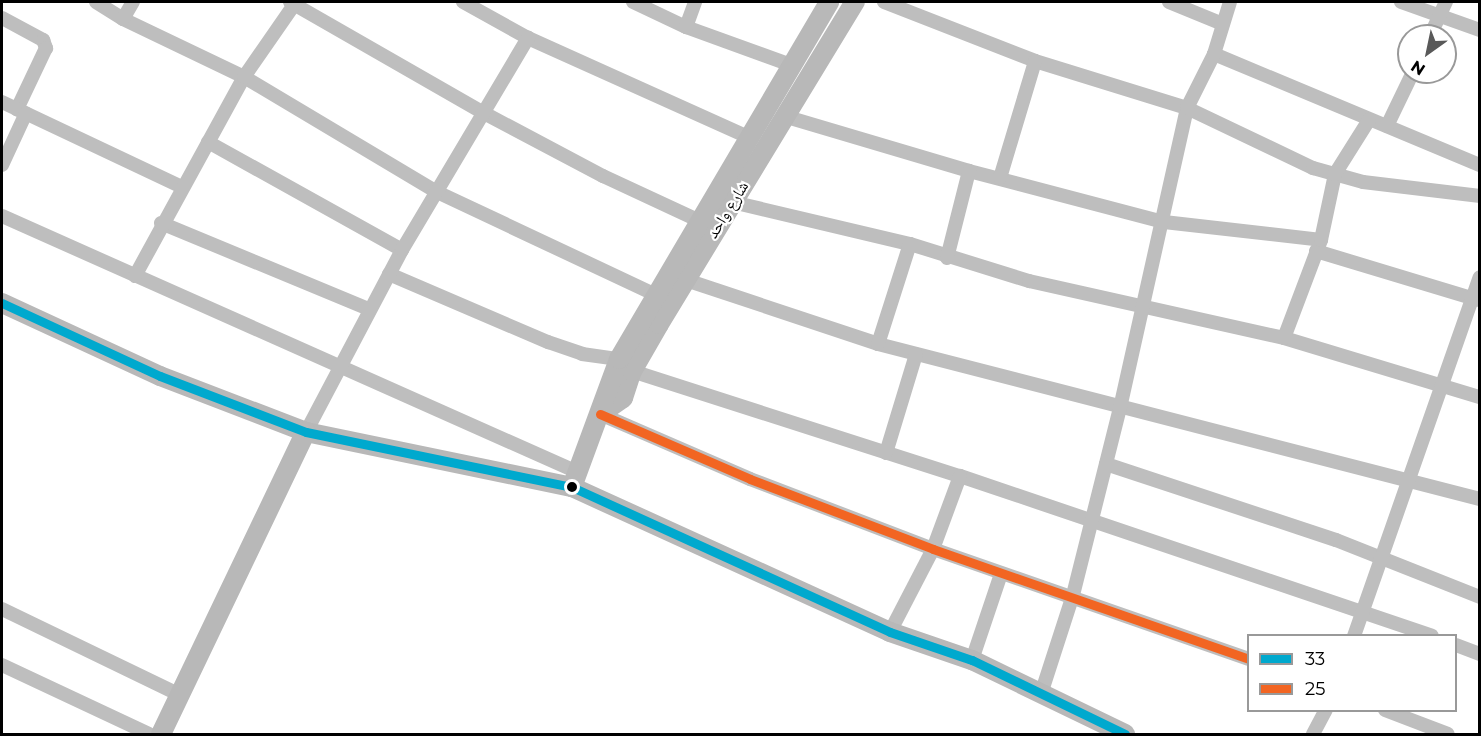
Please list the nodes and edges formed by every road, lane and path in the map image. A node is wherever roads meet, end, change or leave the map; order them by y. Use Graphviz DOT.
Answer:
graph roads {
  1 [pos="96,2"];
  2 [pos="133,2"];
  3 [pos="294,2"];
  4 [pos="463,2"];
  5 [pos="633,2"];
  6 [pos="695,2"];
  7 [pos="829,2"];
  8 [pos="855,2"];
  9 [pos="884,2"];
  10 [pos="1168,2"];
  11 [pos="1230,2"];
  12 [pos="1401,2"];
  13 [pos="1446,2"];
  14 [pos="1440,16"];
  15 [pos="2,18"];
  16 [pos="123,19"];
  17 [pos="1223,24"];
  18 [pos="1436,24"];
  19 [pos="686,27"];
  20 [pos="1479,30"];
  21 [pos="528,39"];
  22 [pos="1214,54"];
  23 [pos="1035,61"];
  24 [pos="791,65"];
  25 [pos="244,77"];
  26 [pos="1407,84"];
  27 [pos="2,102"];
  28 [pos="1187,108"];
  29 [pos="21,111"];
  30 [pos="482,112"];
  31 [pos="787,117"];
  32 [pos="1369,120"];
  33 [pos="1387,126"];
  34 [pos="748,137"];
  35 [pos="208,142"];
  36 [pos="2,165"];
  37 [pos="1479,165"];
  38 [pos="969,171"];
  39 [pos="1335,174"];
  40 [pos="1000,178"];
  41 [pos="182,187"];
  42 [pos="437,192"];
  43 [pos="1479,196"];
  44 [pos="732,202"];
  45 [pos="2,216"];
  46 [pos="700,221"];
  47 [pos="1164,222"];
  48 [pos="161,224"];
  49 [pos="910,244"];
  50 [pos="1318,245"];
  51 [pos="402,250"];
  52 [pos="947,258"];
  53 [pos="389,274"];
  54 [pos="135,276"];
  55 [pos="1479,277"];
  56 [pos="686,280"];
  57 [pos="657,295"];
  58 [pos="1475,299"];
  59 [pos="2,303"];
  60 [pos="369,309"];
  61 [pos="1141,309"];
  62 [pos="1284,338"];
  63 [pos="878,344"];
  64 [pos="916,354"];
  65 [pos="626,365"];
  66 [pos="339,367"];
  67 [pos="1439,383"];
  68 [pos="1479,397"];
  69 [pos="1120,408"];
  70 [pos="600,414"];
  71 [pos="306,432"];
  72 [pos="886,453"];
  73 [pos="1106,464"];
  74 [pos="960,476"];
  75 [pos="1409,478"];
  76 [pos="573,479"];
  77 [pos="1479,499"];
  78 [pos="1090,521"];
  79 [pos="933,549"];
  80 [pos="1382,558"];
  81 [pos="1001,573"];
  82 [pos="1074,595"];
  83 [pos="1479,597"];
  84 [pos="2,609"];
  85 [pos="1360,613"];
  86 [pos="891,632"];
  87 [pos="1355,634"];
  88 [pos="1426,634"];
  89 [pos="1457,646"];
  90 [pos="1479,654"];
  91 [pos="1247,659"];
  92 [pos="972,660"];
  93 [pos="2,665"];
  94 [pos="180,694"];
  95 [pos="1041,694"];
  96 [pos="1325,712"];
  97 [pos="1388,712"];
  98 [pos="149,735"];
  99 [pos="162,735"];
  100 [pos="1125,735"];
  101 [pos="1313,735"];
  102 [pos="1448,735"];
  1 -- 16 [label="street"];
  2 -- 16 [label="street"];
  3 -- 25 [label="street"];
  3 -- 30 [label="street"];
  4 -- 21 [label="street"];
  5 -- 19 [label="street"];
  6 -- 19 [label="street"];
  7 -- 24 [label="street, شارع واحد"];
  8 -- 31 [label="street, شارع واحد"];
  9 -- 23 [label="street"];
  10 -- 17 [label="street"];
  11 -- 17 [label="street"];
  12 -- 14 [label="street"];
  13 -- 14 [label="street"];
  14 -- 18 [label="street"];
  14 -- 20 [label="street"];
  15 -- 29 [label="street"];
  16 -- 25 [label="street"];
  17 -- 22 [label="street"];
  19 -- 24 [label="street"];
  21 -- 30 [label="street"];
  21 -- 34 [label="street"];
  22 -- 28 [label="street"];
  22 -- 32 [label="street"];
  23 -- 28 [label="street"];
  23 -- 40 [label="street"];
  24 -- 34 [label="street, شارع واحد"];
  25 -- 35 [label="street"];
  25 -- 42 [label="street"];
  26 -- 33 [label="street"];
  27 -- 29 [label="street"];
  28 -- 39 [label="street"];
  28 -- 47 [label="street"];
  29 -- 36 [label="street"];
  29 -- 41 [label="street"];
  30 -- 42 [label="street"];
  30 -- 46 [label="street"];
  31 -- 38 [label="street"];
  31 -- 44 [label="street, شارع واحد"];
  32 -- 33 [label="street"];
  32 -- 39 [label="street"];
  33 -- 37 [label="street"];
  34 -- 46 [label="street, شارع واحد"];
  35 -- 41 [label="street"];
  35 -- 51 [label="street"];
  38 -- 40 [label="street"];
  38 -- 52 [label="street"];
  39 -- 43 [label="street"];
  39 -- 50 [label="street"];
  40 -- 47 [label="street"];
  41 -- 48 [label="street"];
  42 -- 51 [label="street"];
  42 -- 57 [label="street"];
  44 -- 49 [label="street"];
  44 -- 56 [label="street, شارع واحد"];
  45 -- 54 [label="street"];
  46 -- 57 [label="street, شارع واحد"];
  47 -- 50 [label="street"];
  47 -- 61 [label="street"];
  48 -- 54 [label="street"];
  48 -- 60 [label="street"];
  49 -- 52 [label="street"];
  49 -- 63 [label="street"];
  50 -- 58 [label="street"];
  50 -- 62 [label="street"];
  51 -- 53 [label="street"];
  52 -- 61 [label="street"];
  53 -- 60 [label="street"];
  53 -- 65 [label="street"];
  54 -- 66 [label="street"];
  55 -- 58 [label="street"];
  56 -- 63 [label="street"];
  56 -- 65 [label="street, شارع واحد"];
  57 -- 65 [label="street, شارع واحد"];
  58 -- 67 [label="street"];
  59 -- 71 [label="street"];
  60 -- 66 [label="street"];
  61 -- 62 [label="street"];
  61 -- 69 [label="street"];
  62 -- 67 [label="street"];
  63 -- 64 [label="street"];
  64 -- 69 [label="street"];
  64 -- 72 [label="street"];
  65 -- 70 [label="street, شارع واحد"];
  65 -- 72 [label="street"];
  66 -- 71 [label="street"];
  66 -- 76 [label="street"];
  67 -- 68 [label="street"];
  67 -- 75 [label="street"];
  69 -- 73 [label="street"];
  69 -- 75 [label="street"];
  70 -- 76 [label="street, شارع واحد"];
  70 -- 79 [label="street"];
  71 -- 76 [label="street"];
  71 -- 94 [label="street"];
  72 -- 74 [label="street"];
  73 -- 78 [label="street"];
  73 -- 80 [label="street"];
  74 -- 78 [label="street"];
  74 -- 79 [label="street"];
  75 -- 77 [label="street"];
  75 -- 80 [label="street"];
  76 -- 86 [label="street"];
  78 -- 82 [label="street"];
  78 -- 85 [label="street"];
  79 -- 81 [label="street"];
  79 -- 86 [label="street"];
  80 -- 83 [label="street"];
  80 -- 85 [label="street"];
  81 -- 82 [label="street"];
  81 -- 92 [label="street"];
  82 -- 91 [label="street"];
  82 -- 95 [label="street"];
  84 -- 94 [label="street"];
  85 -- 87 [label="street"];
  85 -- 88 [label="street"];
  86 -- 92 [label="street"];
  89 -- 90 [label="street"];
  92 -- 95 [label="street"];
  93 -- 98 [label="street"];
  94 -- 99 [label="street"];
  95 -- 100 [label="street"];
  96 -- 101 [label="street"];
  97 -- 102 [label="street"];
}
